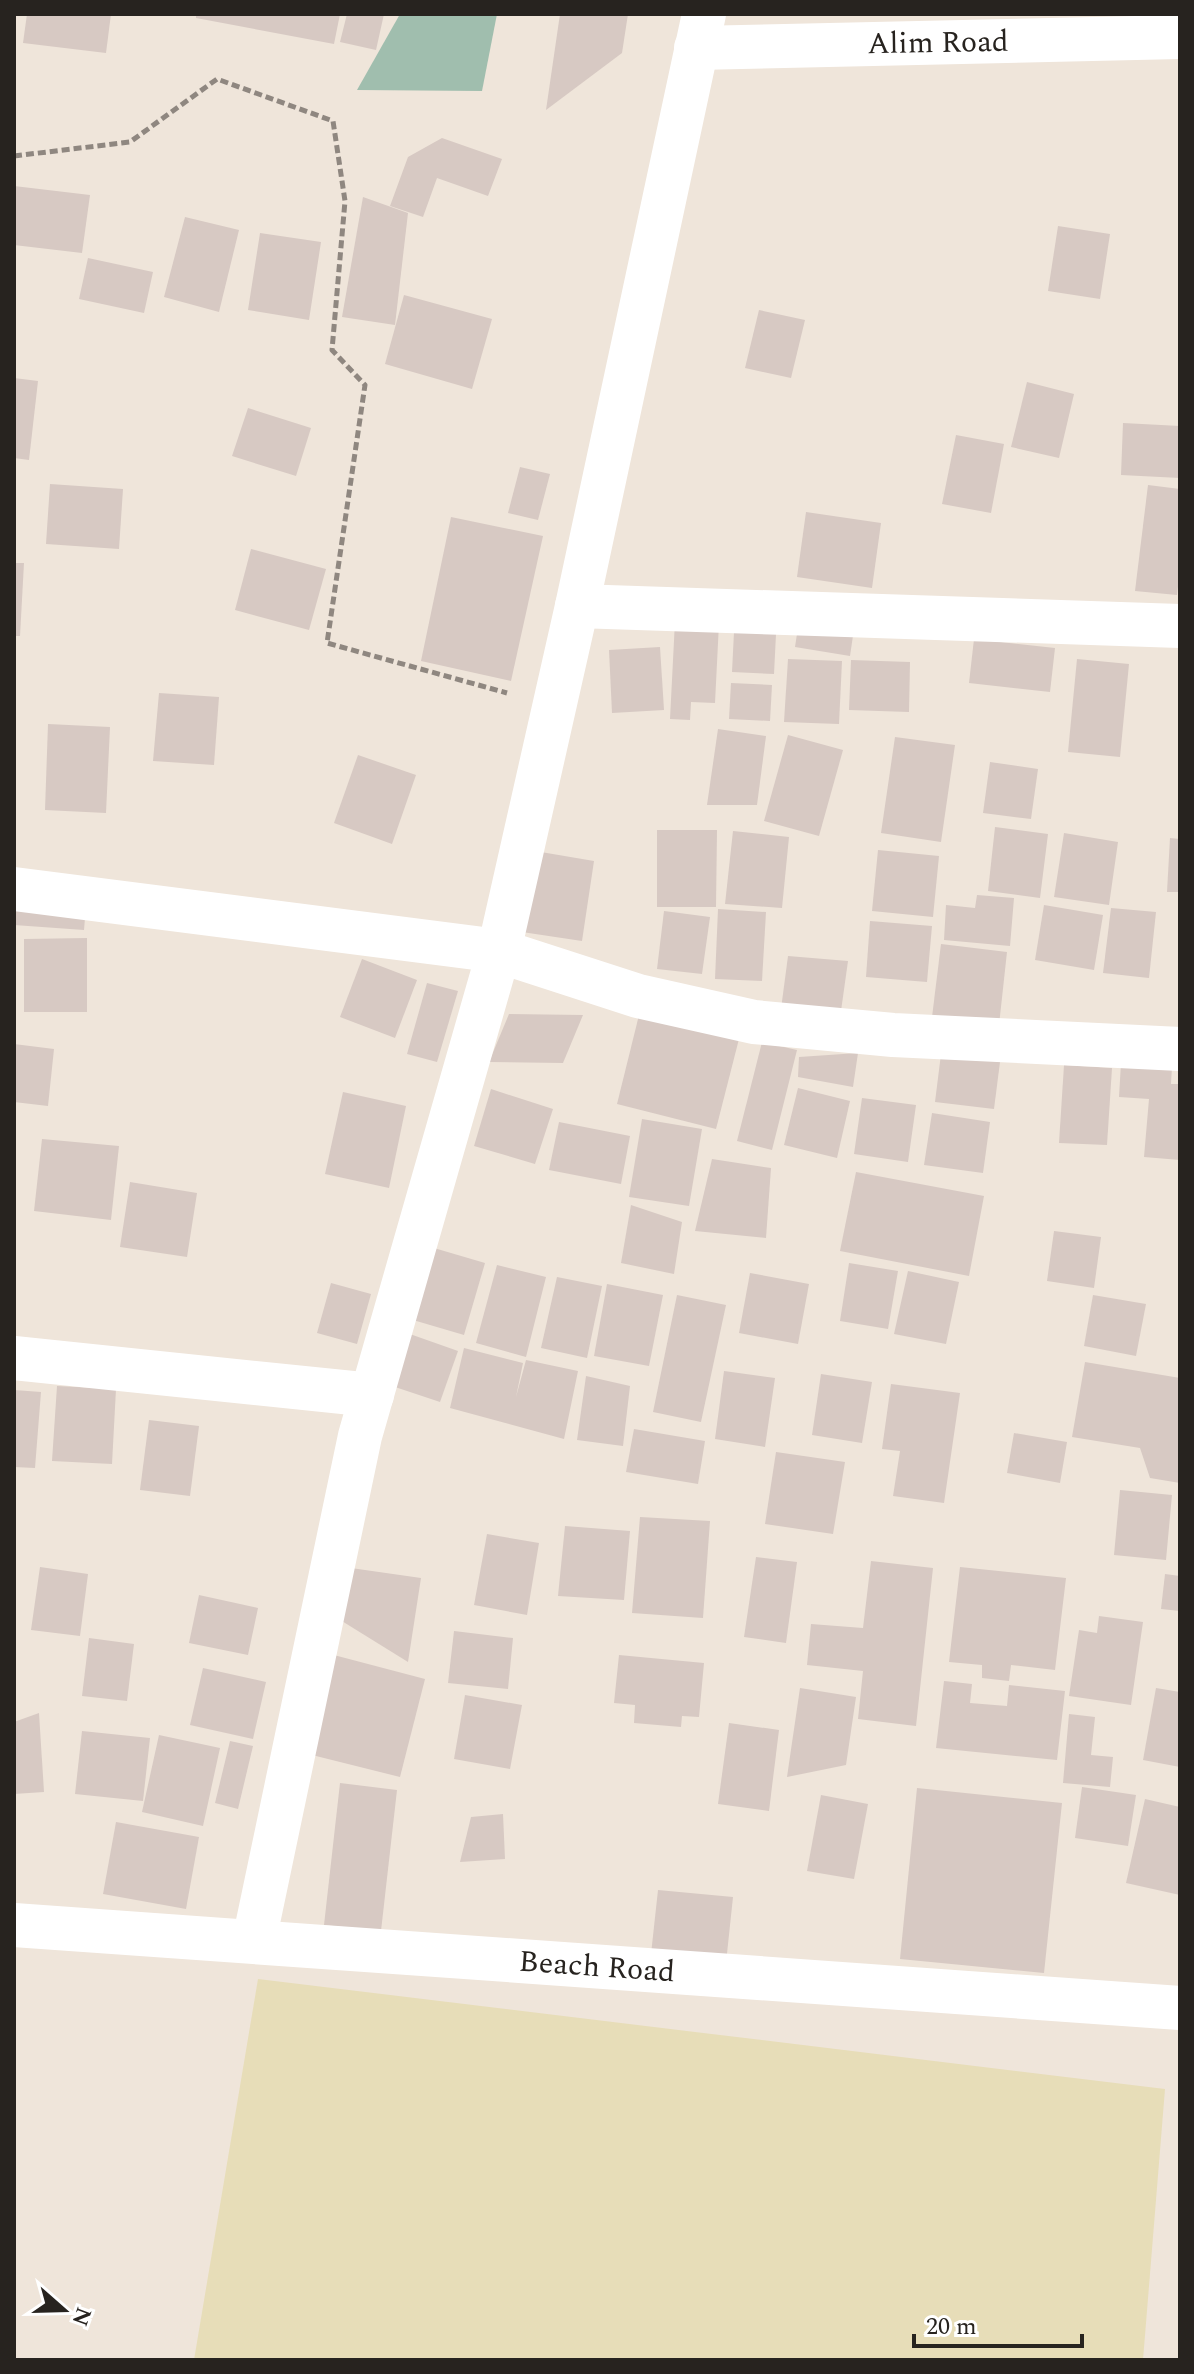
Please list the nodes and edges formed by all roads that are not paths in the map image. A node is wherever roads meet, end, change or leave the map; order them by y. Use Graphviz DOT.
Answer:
graph roads {
  1 [pos="700,31"];
  2 [pos="1180,37"];
  3 [pos="577,606"];
  4 [pos="1180,626"];
  5 [pos="14,889"];
  6 [pos="499,951"];
  7 [pos="1180,1049"];
  8 [pos="14,1358"];
  9 [pos="372,1395"];
  10 [pos="14,1925"];
  11 [pos="254,1941"];
  12 [pos="1180,2008"];
  1 -- 2 [label="street, Alim Road"];
  1 -- 3 [label="street"];
  3 -- 4 [label="street"];
  3 -- 6 [label="street"];
  5 -- 6 [label="street"];
  6 -- 7 [label="street"];
  6 -- 9 [label="street"];
  8 -- 9 [label="street"];
  9 -- 11 [label="street"];
  10 -- 11 [label="street, Beach Road"];
  11 -- 12 [label="street, Beach Road"];
}
